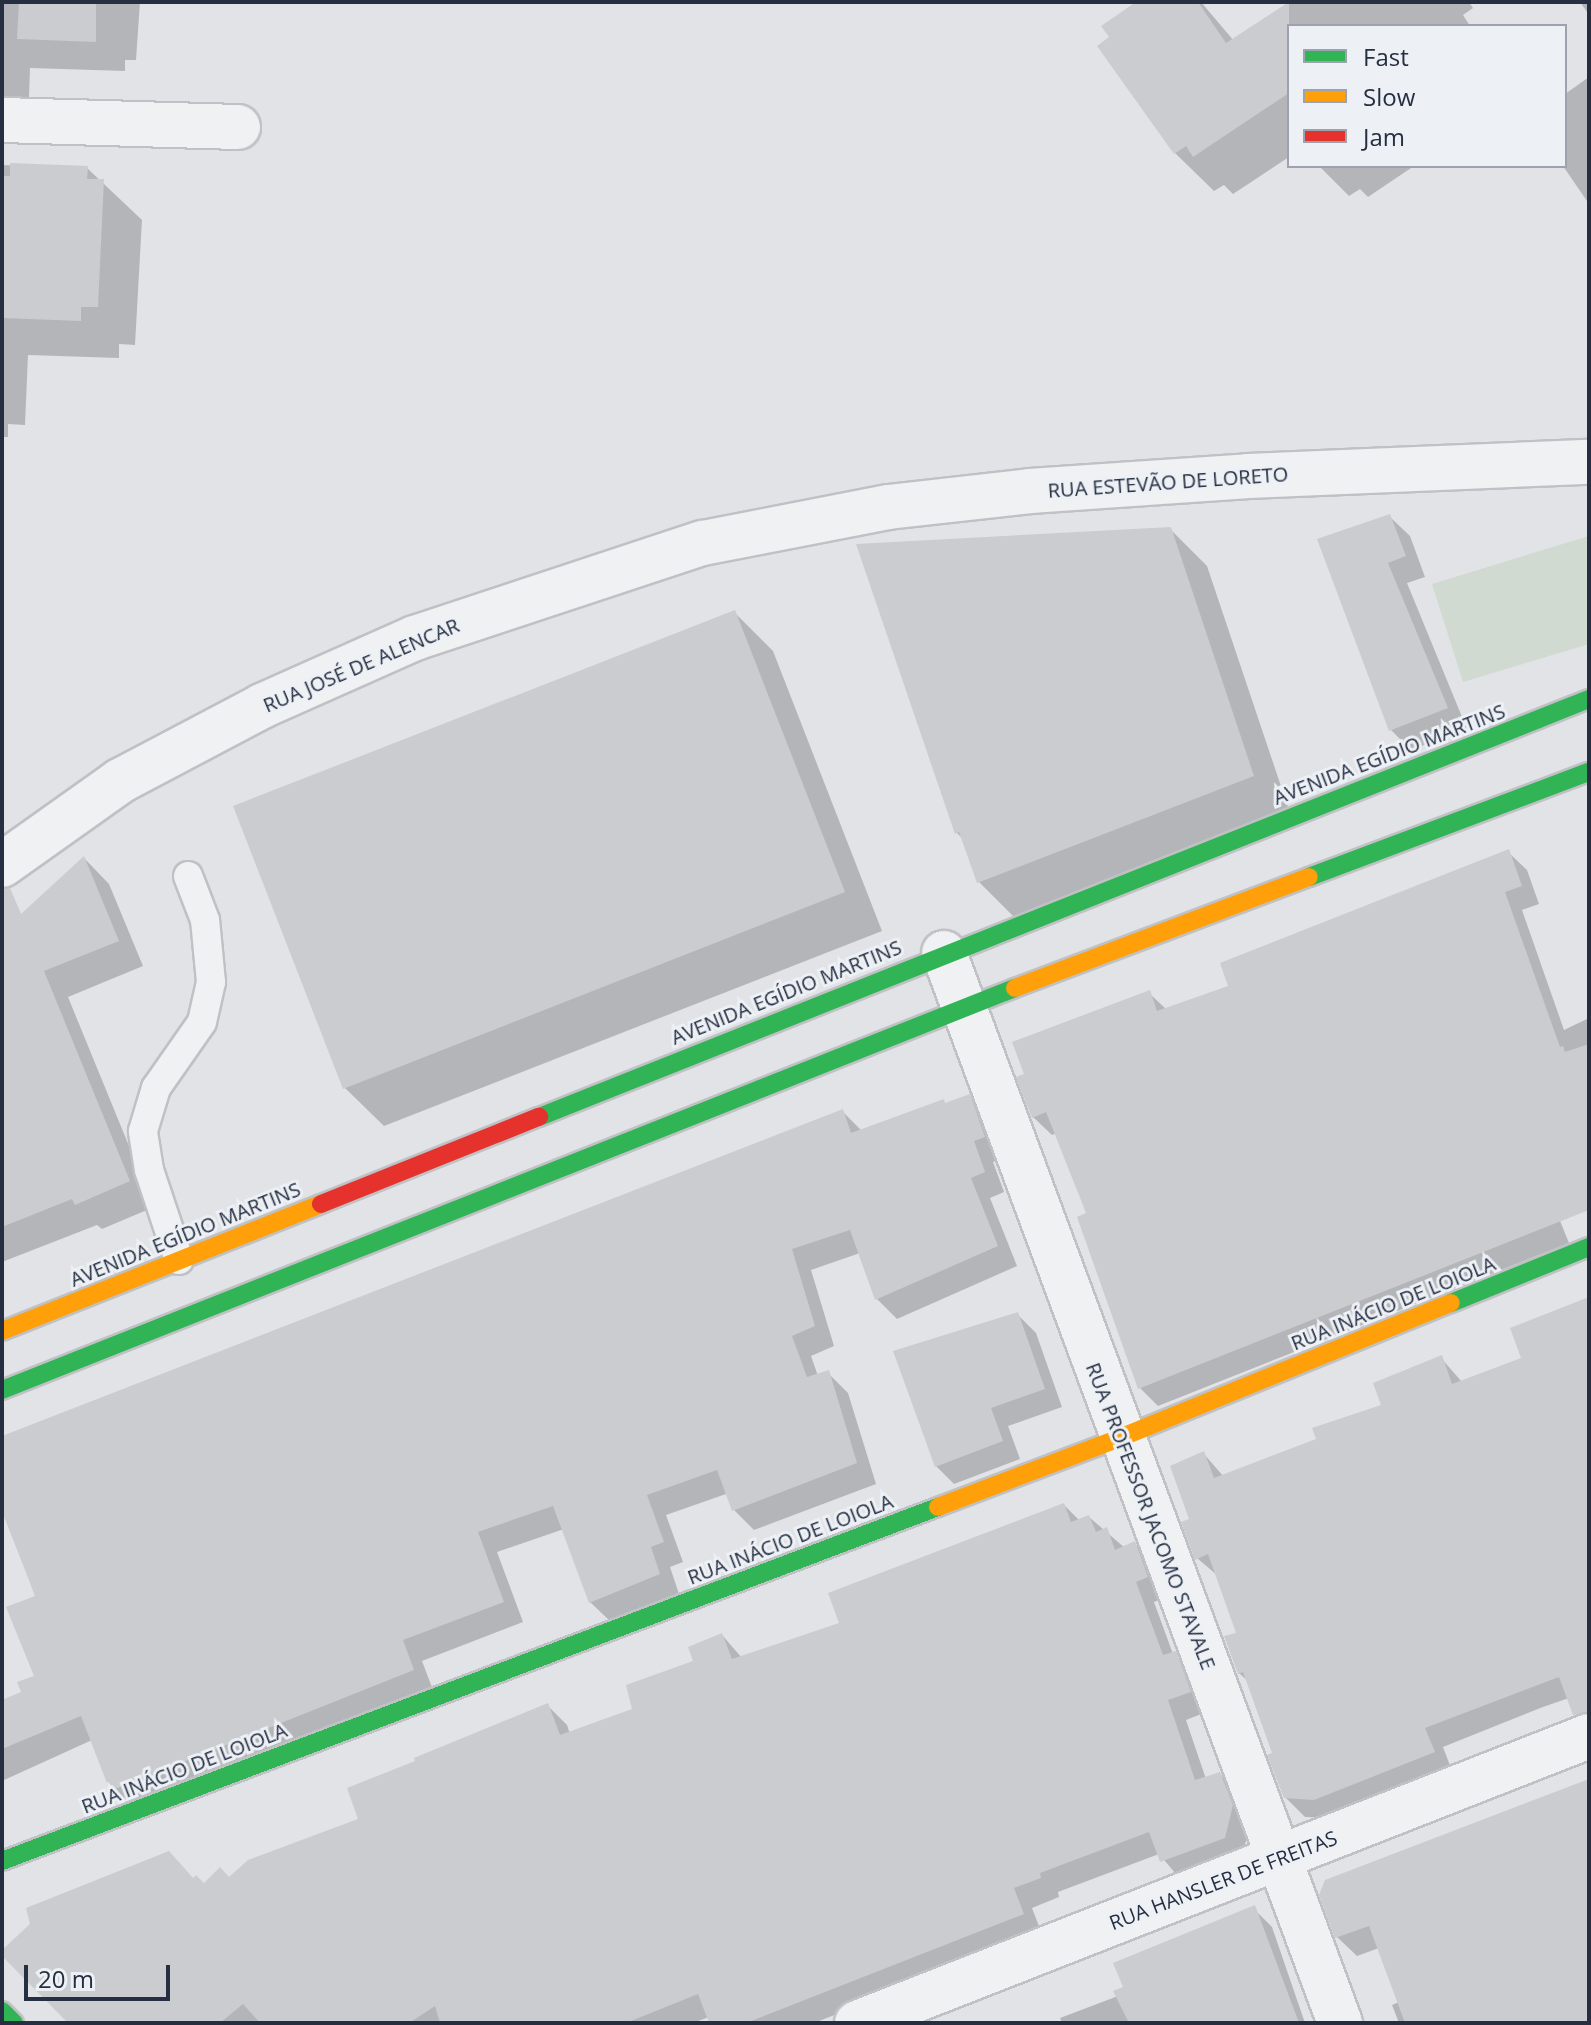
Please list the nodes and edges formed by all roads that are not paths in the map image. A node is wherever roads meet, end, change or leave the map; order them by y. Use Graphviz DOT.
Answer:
graph roads {
  1 [pos="2,120"];
  2 [pos="238,127"];
  3 [pos="1589,462"];
  4 [pos="750,531"];
  5 [pos="1589,699"];
  6 [pos="1589,772"];
  7 [pos="2,865"];
  8 [pos="188,876"];
  9 [pos="944,953"];
  10 [pos="964,1007"];
  11 [pos="1589,1247"];
  12 [pos="179,1260"];
  13 [pos="2,1331"];
  14 [pos="2,1390"];
  15 [pos="1122,1437"];
  16 [pos="1589,1736"];
  17 [pos="1279,1858"];
  18 [pos="2,1861"];
  19 [pos="2,2011"];
  20 [pos="14,2023"];
  21 [pos="857,2023"];
  22 [pos="1340,2023"];
  1 -- 2 [label="street"];
  3 -- 4 [label="street, RUA ESTEVÃO DE LORETO"];
  4 -- 7 [label="street, RUA JOSÉ DE ALENCAR"];
  5 -- 9 [label="main road, AVENIDA EGÍDIO MARTINS"];
  6 -- 10 [label="main road"];
  8 -- 12 [label="lane"];
  9 -- 10 [label="street, RUA PROFESSOR JACOMO STAVALE"];
  9 -- 12 [label="main road, AVENIDA EGÍDIO MARTINS"];
  10 -- 14 [label="main road"];
  10 -- 15 [label="street, RUA PROFESSOR JACOMO STAVALE"];
  11 -- 15 [label="main road, RUA INÁCIO DE LOIOLA"];
  12 -- 13 [label="main road, AVENIDA EGÍDIO MARTINS"];
  15 -- 17 [label="street, RUA PROFESSOR JACOMO STAVALE"];
  15 -- 18 [label="main road, RUA INÁCIO DE LOIOLA"];
  16 -- 17 [label="street, RUA HANSLER DE FREITAS"];
  17 -- 21 [label="street, RUA HANSLER DE FREITAS"];
  17 -- 22 [label="street, RUA PROFESSOR JACOMO STAVALE"];
  19 -- 20 [label="main road"];
}
